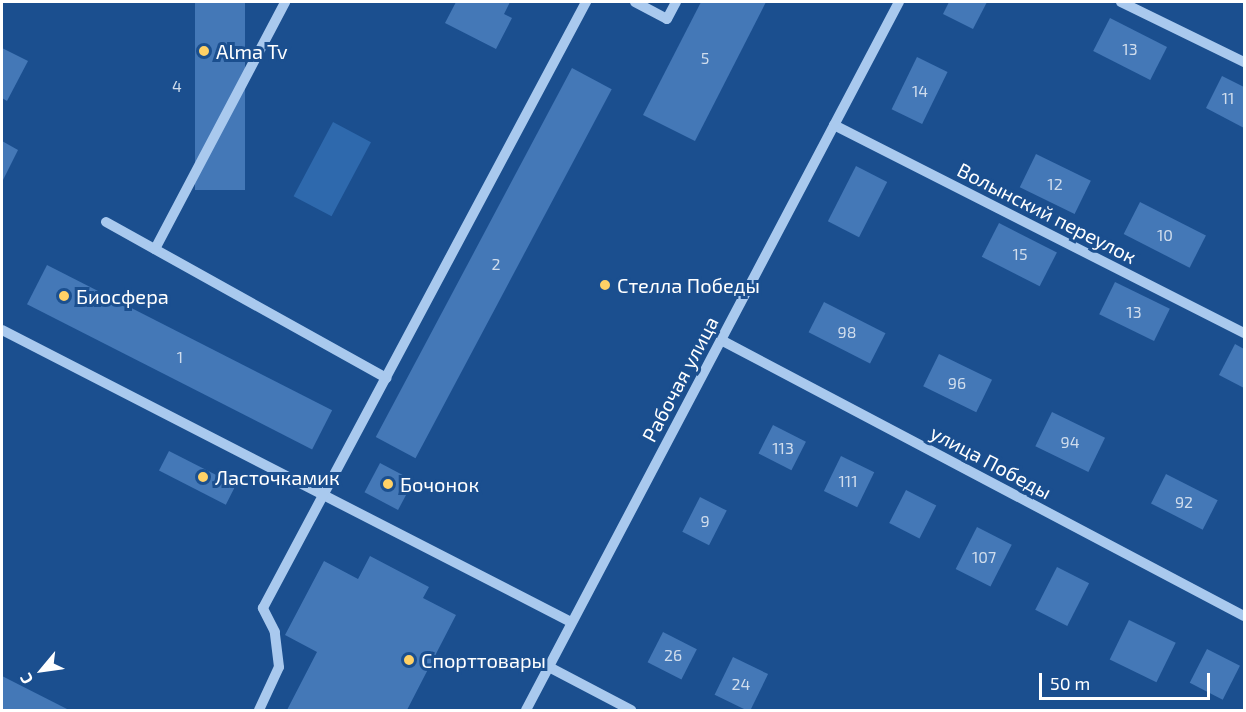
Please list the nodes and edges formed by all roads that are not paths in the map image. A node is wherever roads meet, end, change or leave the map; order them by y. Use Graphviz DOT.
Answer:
graph roads {
  1 [pos="285,2"];
  2 [pos="586,2"];
  3 [pos="635,2"];
  4 [pos="676,2"];
  5 [pos="898,2"];
  6 [pos="1121,2"];
  7 [pos="1245,63"];
  8 [pos="834,125"];
  9 [pos="106,222"];
  10 [pos="155,249"];
  11 [pos="2,330"];
  12 [pos="1245,333"];
  13 [pos="721,340"];
  14 [pos="386,378"];
  15 [pos="324,495"];
  16 [pos="1245,616"];
  17 [pos="571,622"];
  18 [pos="549,667"];
  19 [pos="259,711"];
  20 [pos="526,711"];
  21 [pos="631,711"];
  1 -- 10 [label="street"];
  2 -- 14 [label="street"];
  3 -- 4 [label="street"];
  5 -- 8 [label="street, Рабочая улица"];
  6 -- 7 [label="street"];
  8 -- 12 [label="street, Волынский переулок"];
  8 -- 13 [label="street, Рабочая улица"];
  9 -- 10 [label="street"];
  10 -- 14 [label="street"];
  11 -- 15 [label="street"];
  13 -- 16 [label="street, улица Победы"];
  13 -- 17 [label="street, Рабочая улица"];
  14 -- 15 [label="street"];
  15 -- 17 [label="street"];
  15 -- 19 [label="street"];
  17 -- 18 [label="street, Рабочая улица"];
  18 -- 20 [label="street, Рабочая улица"];
  18 -- 21 [label="street"];
}
